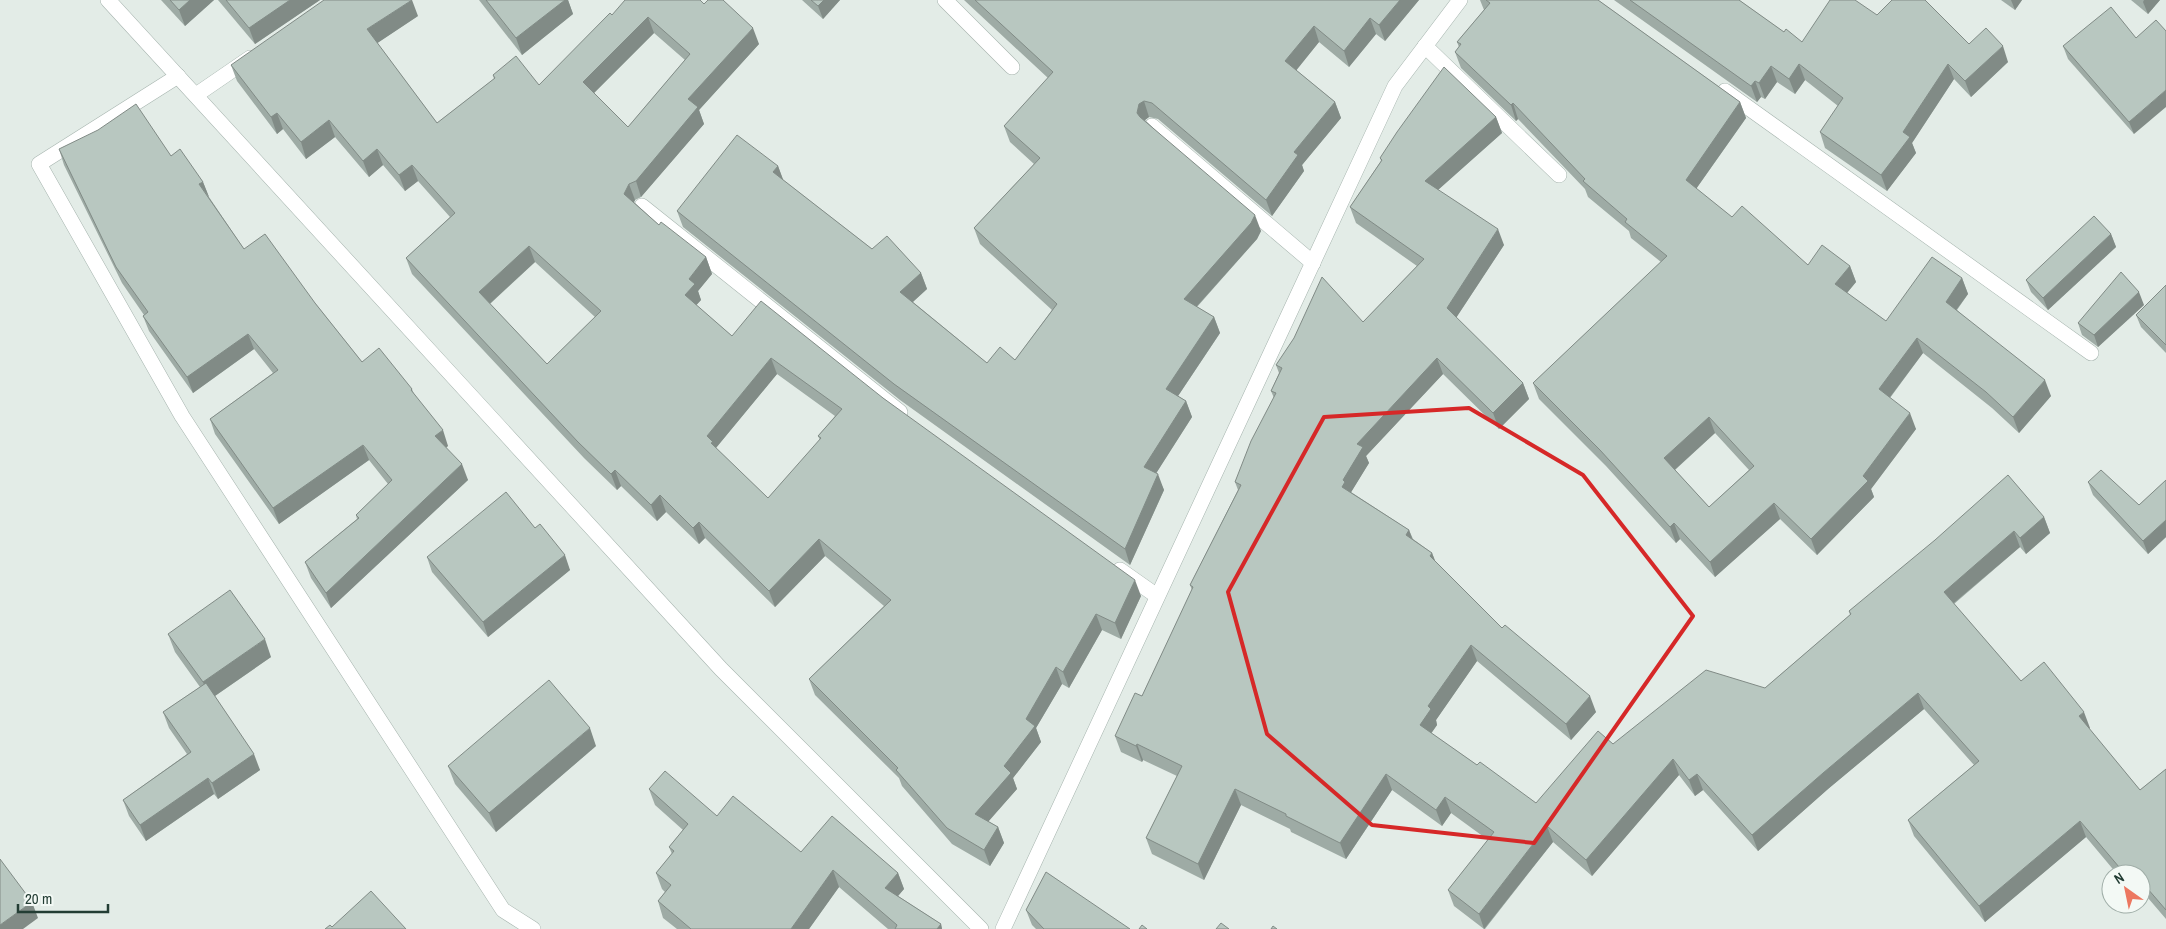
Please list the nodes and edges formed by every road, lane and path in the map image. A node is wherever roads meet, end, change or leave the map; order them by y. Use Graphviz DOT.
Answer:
graph roads {
  1 [pos="108,0"];
  2 [pos="945,0"];
  3 [pos="1460,0"];
  4 [pos="1426,46"];
  5 [pos="266,48"];
  6 [pos="1012,67"];
  7 [pos="178,76"];
  8 [pos="1711,81"];
  9 [pos="196,95"];
  10 [pos="1152,126"];
  11 [pos="1559,175"];
  12 [pos="642,206"];
  13 [pos="1313,263"];
  14 [pos="2091,353"];
  15 [pos="910,418"];
  16 [pos="1109,562"];
  17 [pos="1157,596"];
  18 [pos="532,929"];
  19 [pos="981,929"];
  20 [pos="1003,929"];
  1 -- 7 [label="street"];
  2 -- 6 [label="street"];
  3 -- 4 [label="street"];
  4 -- 11 [label="street"];
  4 -- 13 [label="street"];
  5 -- 9 [label="street"];
  7 -- 9 [label="street"];
  7 -- 18 [label="street"];
  8 -- 14 [label="street"];
  9 -- 19 [label="street"];
  10 -- 13 [label="street"];
  12 -- 15 [label="street"];
  13 -- 17 [label="street"];
  16 -- 17 [label="street"];
  17 -- 20 [label="street"];
}
